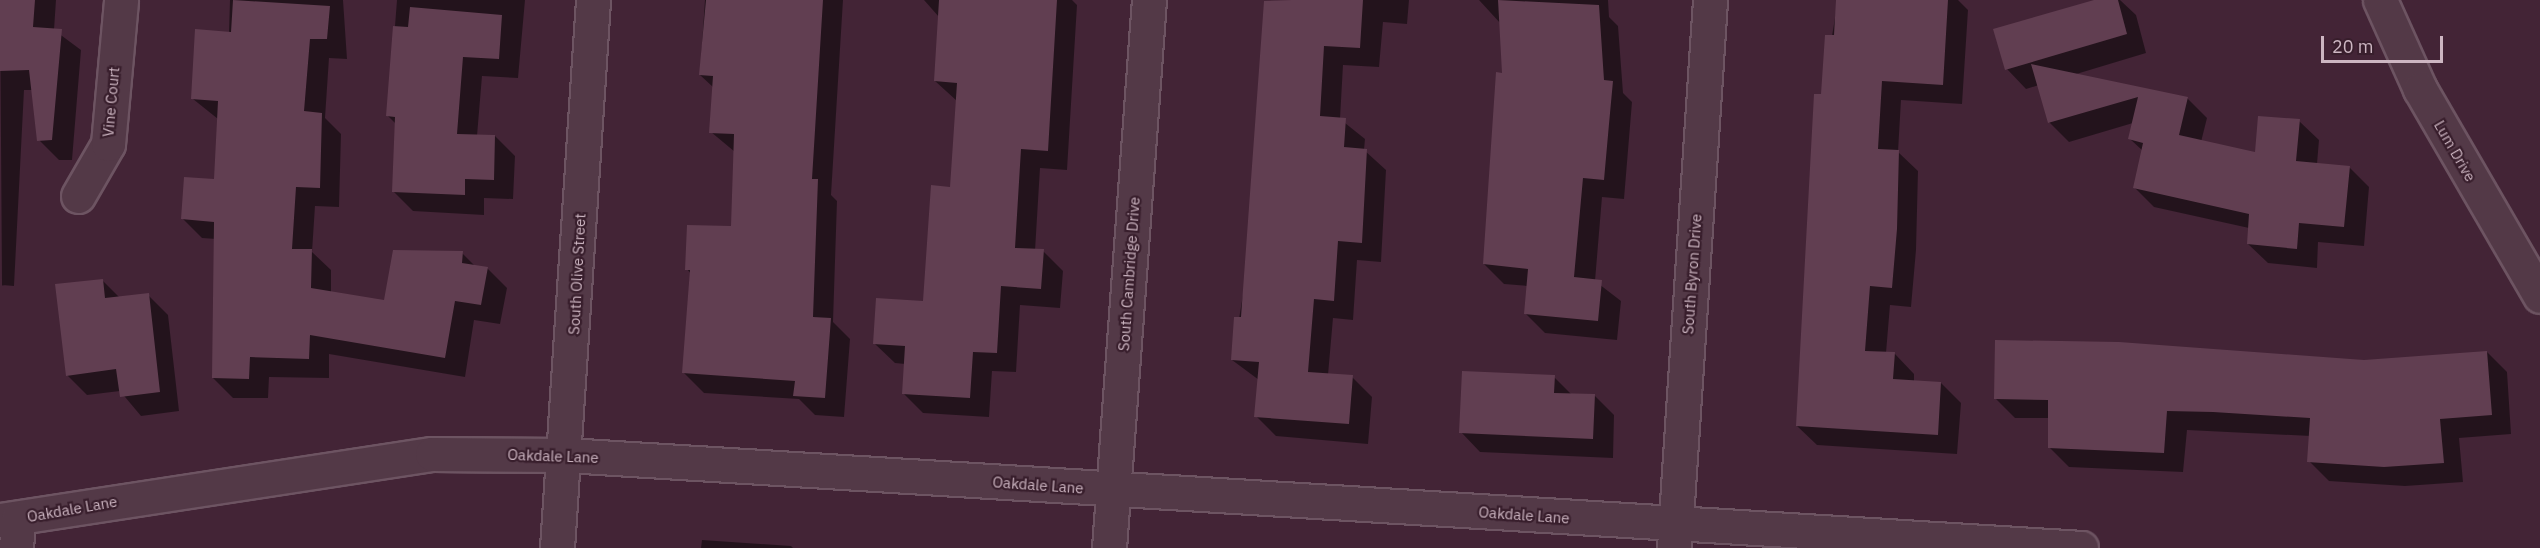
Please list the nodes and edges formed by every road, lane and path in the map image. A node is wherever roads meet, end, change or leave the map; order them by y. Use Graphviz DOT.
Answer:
graph roads {
  1 [pos="121,0"];
  2 [pos="593,0"];
  3 [pos="1149,0"];
  4 [pos="1710,0"];
  5 [pos="2380,0"];
  6 [pos="78,195"];
  7 [pos="2540,296"];
  8 [pos="566,455"];
  9 [pos="1113,489"];
  10 [pos="11,529"];
  11 [pos="1675,536"];
  12 [pos="557,548"];
  13 [pos="1109,548"];
  14 [pos="2081,548"];
  1 -- 6 [label="street, Vine Court"];
  2 -- 8 [label="street, South Olive Street"];
  3 -- 9 [label="street, South Cambridge Drive"];
  4 -- 11 [label="street, South Byron Drive"];
  5 -- 7 [label="street, Lum Drive"];
  8 -- 9 [label="street, Oakdale Lane"];
  8 -- 10 [label="street, Oakdale Lane"];
  8 -- 12 [label="street, South Olive Street"];
  9 -- 11 [label="street, Oakdale Lane"];
  9 -- 13 [label="street, South Cambridge Drive"];
  11 -- 14 [label="street, Oakdale Lane"];
}
